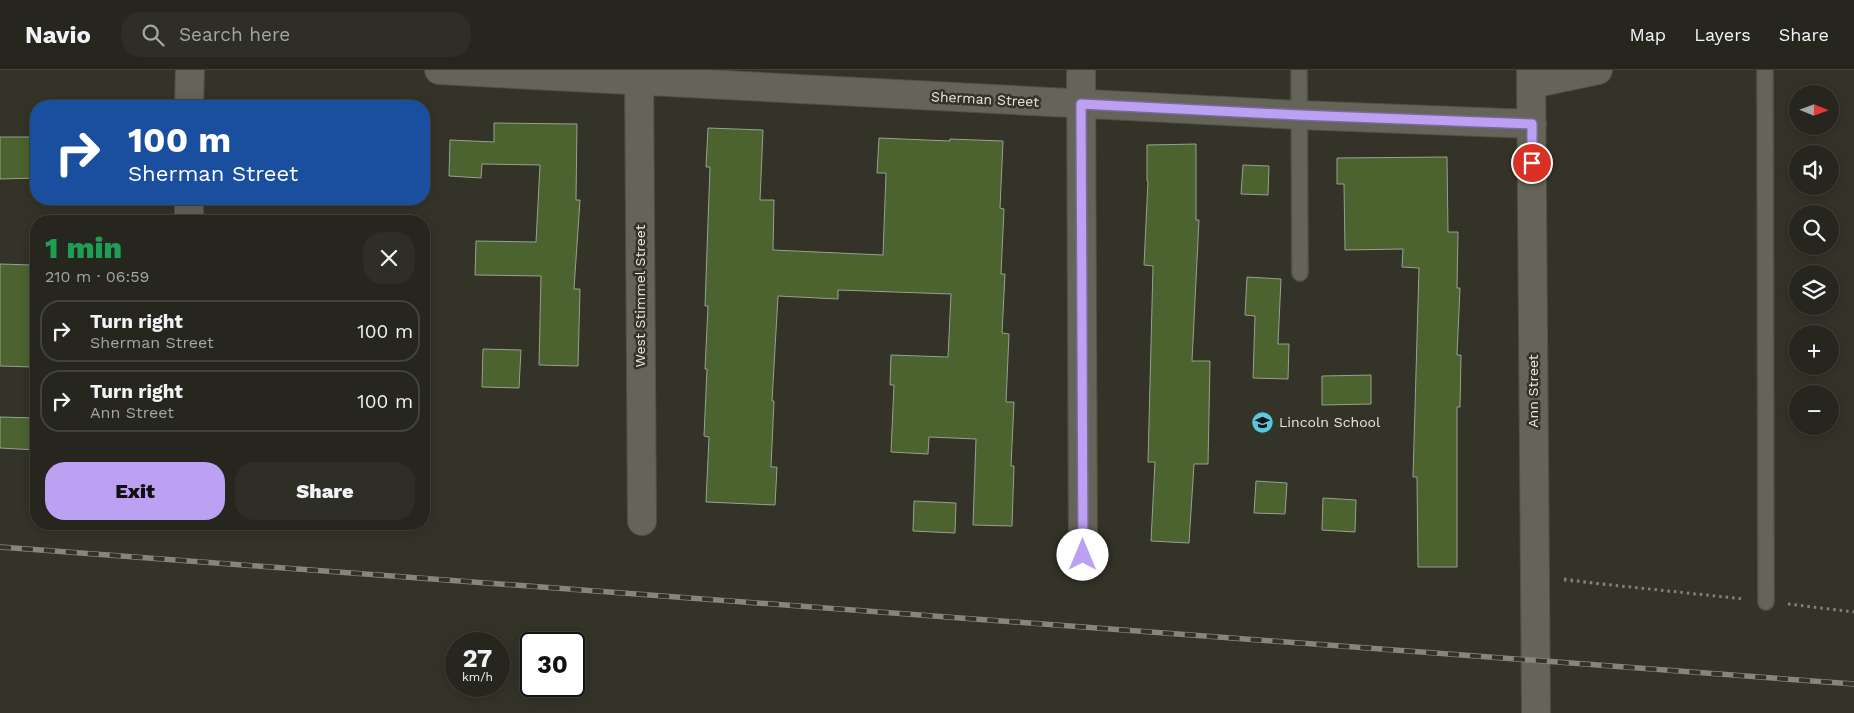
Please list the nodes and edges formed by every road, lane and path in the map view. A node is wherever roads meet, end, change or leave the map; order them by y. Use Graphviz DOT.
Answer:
graph roads {
  1 [pos="190,70"];
  2 [pos="439,70"];
  3 [pos="1081,70"];
  4 [pos="1299,70"];
  5 [pos="1598,70"];
  6 [pos="1765,70"];
  7 [pos="639,75"];
  8 [pos="1531,77"];
  9 [pos="190,100"];
  10 [pos="1081,104"];
  11 [pos="1299,115"];
  12 [pos="1532,124"];
  13 [pos="1300,273"];
  14 [pos="642,521"];
  15 [pos="1083,555"];
  16 [pos="1535,575"];
  17 [pos="1766,602"];
  18 [pos="1854,612"];
  19 [pos="1536,713"];
  1 -- 9 [label="street"];
  2 -- 7 [label="street, Sherman Street"];
  3 -- 10 [label="street"];
  4 -- 11 [label="lane"];
  5 -- 8 [label="street"];
  6 -- 17 [label="lane"];
  7 -- 10 [label="street, Sherman Street"];
  7 -- 14 [label="street, West Stimmel Street"];
  8 -- 12 [label="street, Ann Street"];
  10 -- 11 [label="street, Sherman Street"];
  10 -- 15 [label="street"];
  11 -- 12 [label="street, Sherman Street"];
  11 -- 13 [label="lane"];
  12 -- 16 [label="street, Ann Street"];
  16 -- 17 [label="path"];
  16 -- 19 [label="street, Ann Street"];
  17 -- 18 [label="path"];
}
